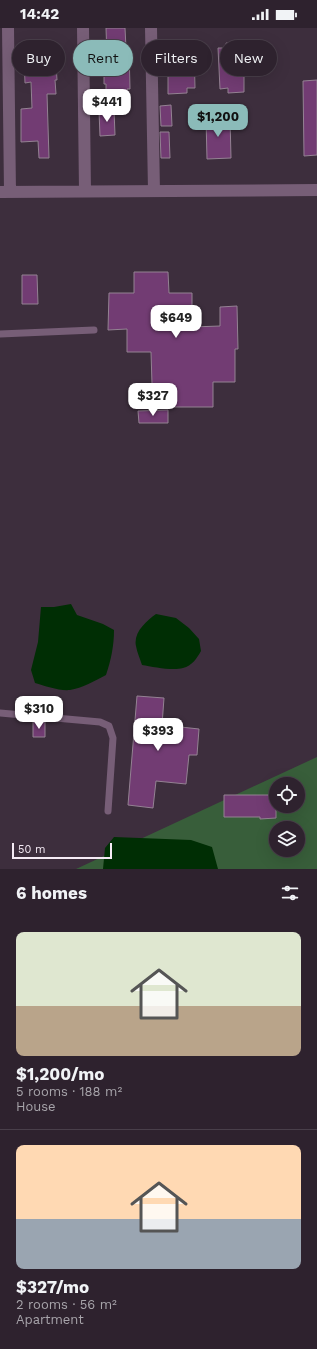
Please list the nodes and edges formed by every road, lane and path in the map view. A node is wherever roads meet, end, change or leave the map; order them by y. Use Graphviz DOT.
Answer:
graph roads {
  1 [pos="8,28"];
  2 [pos="83,28"];
  3 [pos="151,28"];
  4 [pos="317,190"];
  5 [pos="84,191"];
  6 [pos="154,191"];
  7 [pos="5,192"];
  8 [pos="94,330"];
  9 [pos="0,334"];
  10 [pos="0,713"];
  11 [pos="108,811"];
  1 -- 7 [label="street"];
  2 -- 5 [label="street"];
  3 -- 6 [label="street"];
  4 -- 6 [label="street"];
  5 -- 6 [label="street"];
  5 -- 7 [label="street"];
  8 -- 9 [label="lane"];
  10 -- 11 [label="lane"];
}
